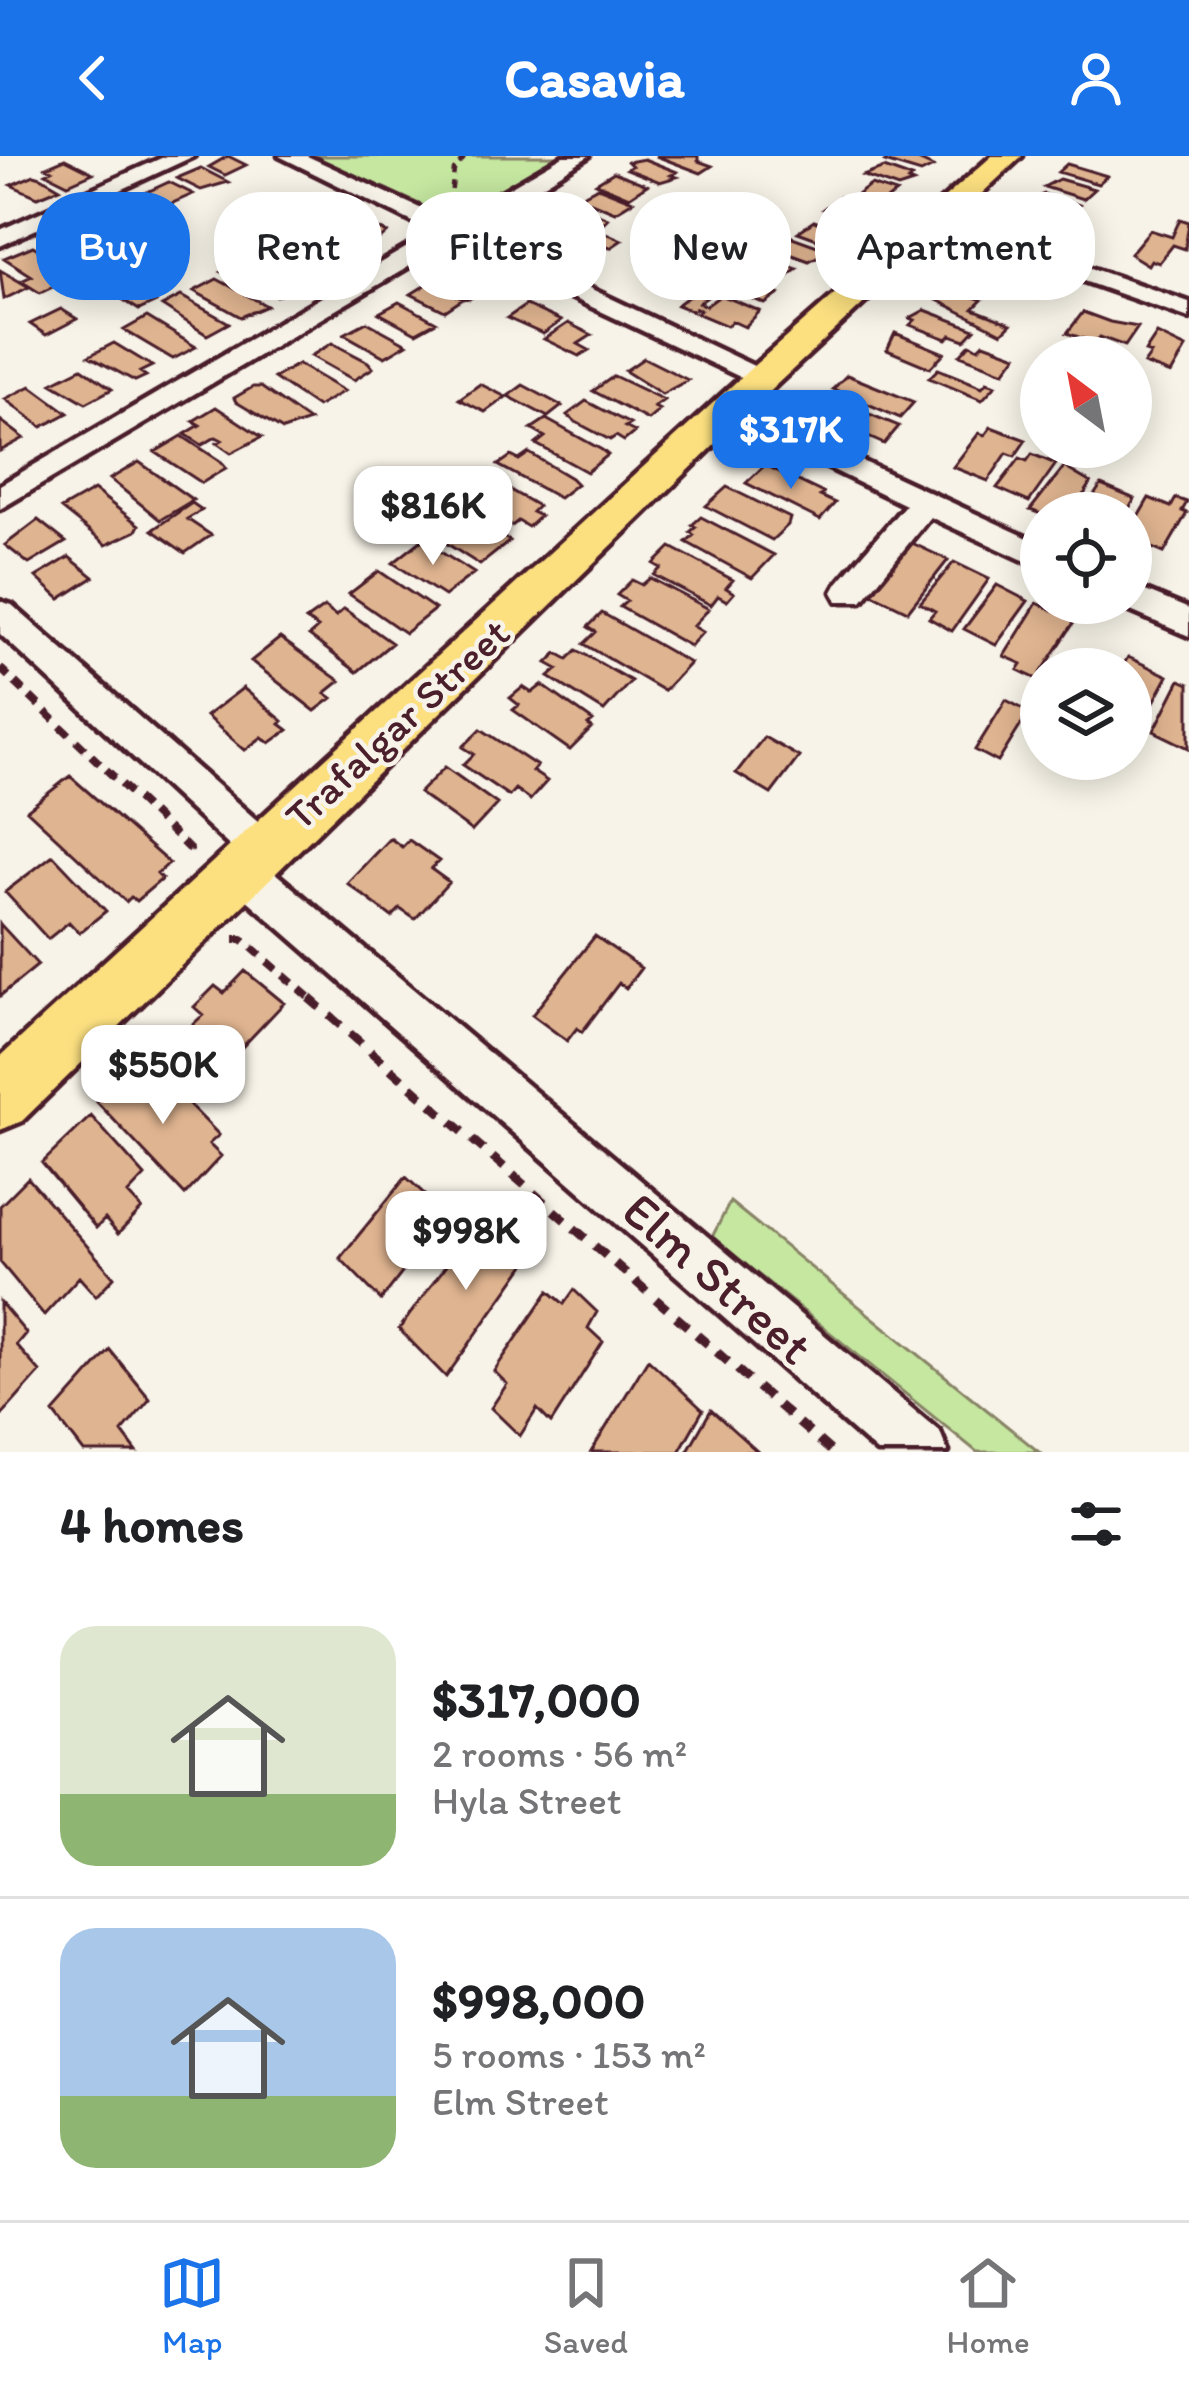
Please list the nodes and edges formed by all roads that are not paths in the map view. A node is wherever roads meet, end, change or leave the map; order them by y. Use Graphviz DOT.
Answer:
graph roads {
  1 [pos="183,156"];
  2 [pos="290,156"];
  3 [pos="578,156"];
  4 [pos="1008,156"];
  5 [pos="517,192"];
  6 [pos="968,192"];
  7 [pos="406,210"];
  8 [pos="0,239"];
  9 [pos="406,257"];
  10 [pos="1095,277"];
  11 [pos="576,300"];
  12 [pos="849,300"];
  13 [pos="1189,310"];
  14 [pos="747,393"];
  15 [pos="0,499"];
  16 [pos="923,504"];
  17 [pos="1020,548"];
  18 [pos="850,592"];
  19 [pos="1152,606"];
  20 [pos="0,614"];
  21 [pos="1189,623"];
  22 [pos="252,861"];
  23 [pos="0,1099"];
  24 [pos="920,1452"];
  1 -- 8 [label="street"];
  2 -- 7 [label="street"];
  3 -- 5 [label="street"];
  4 -- 6 [label="main road, Trafalgar Street"];
  9 -- 15 [label="street"];
  10 -- 13 [label="street"];
  11 -- 14 [label="street"];
  12 -- 14 [label="main road, Trafalgar Street"];
  14 -- 16 [label="street"];
  14 -- 22 [label="main road, Trafalgar Street"];
  16 -- 17 [label="street"];
  16 -- 18 [label="street"];
  19 -- 21 [label="street"];
  20 -- 22 [label="street, Elm Street"];
  22 -- 23 [label="main road, Trafalgar Street"];
  22 -- 24 [label="street, Elm Street"];
}
